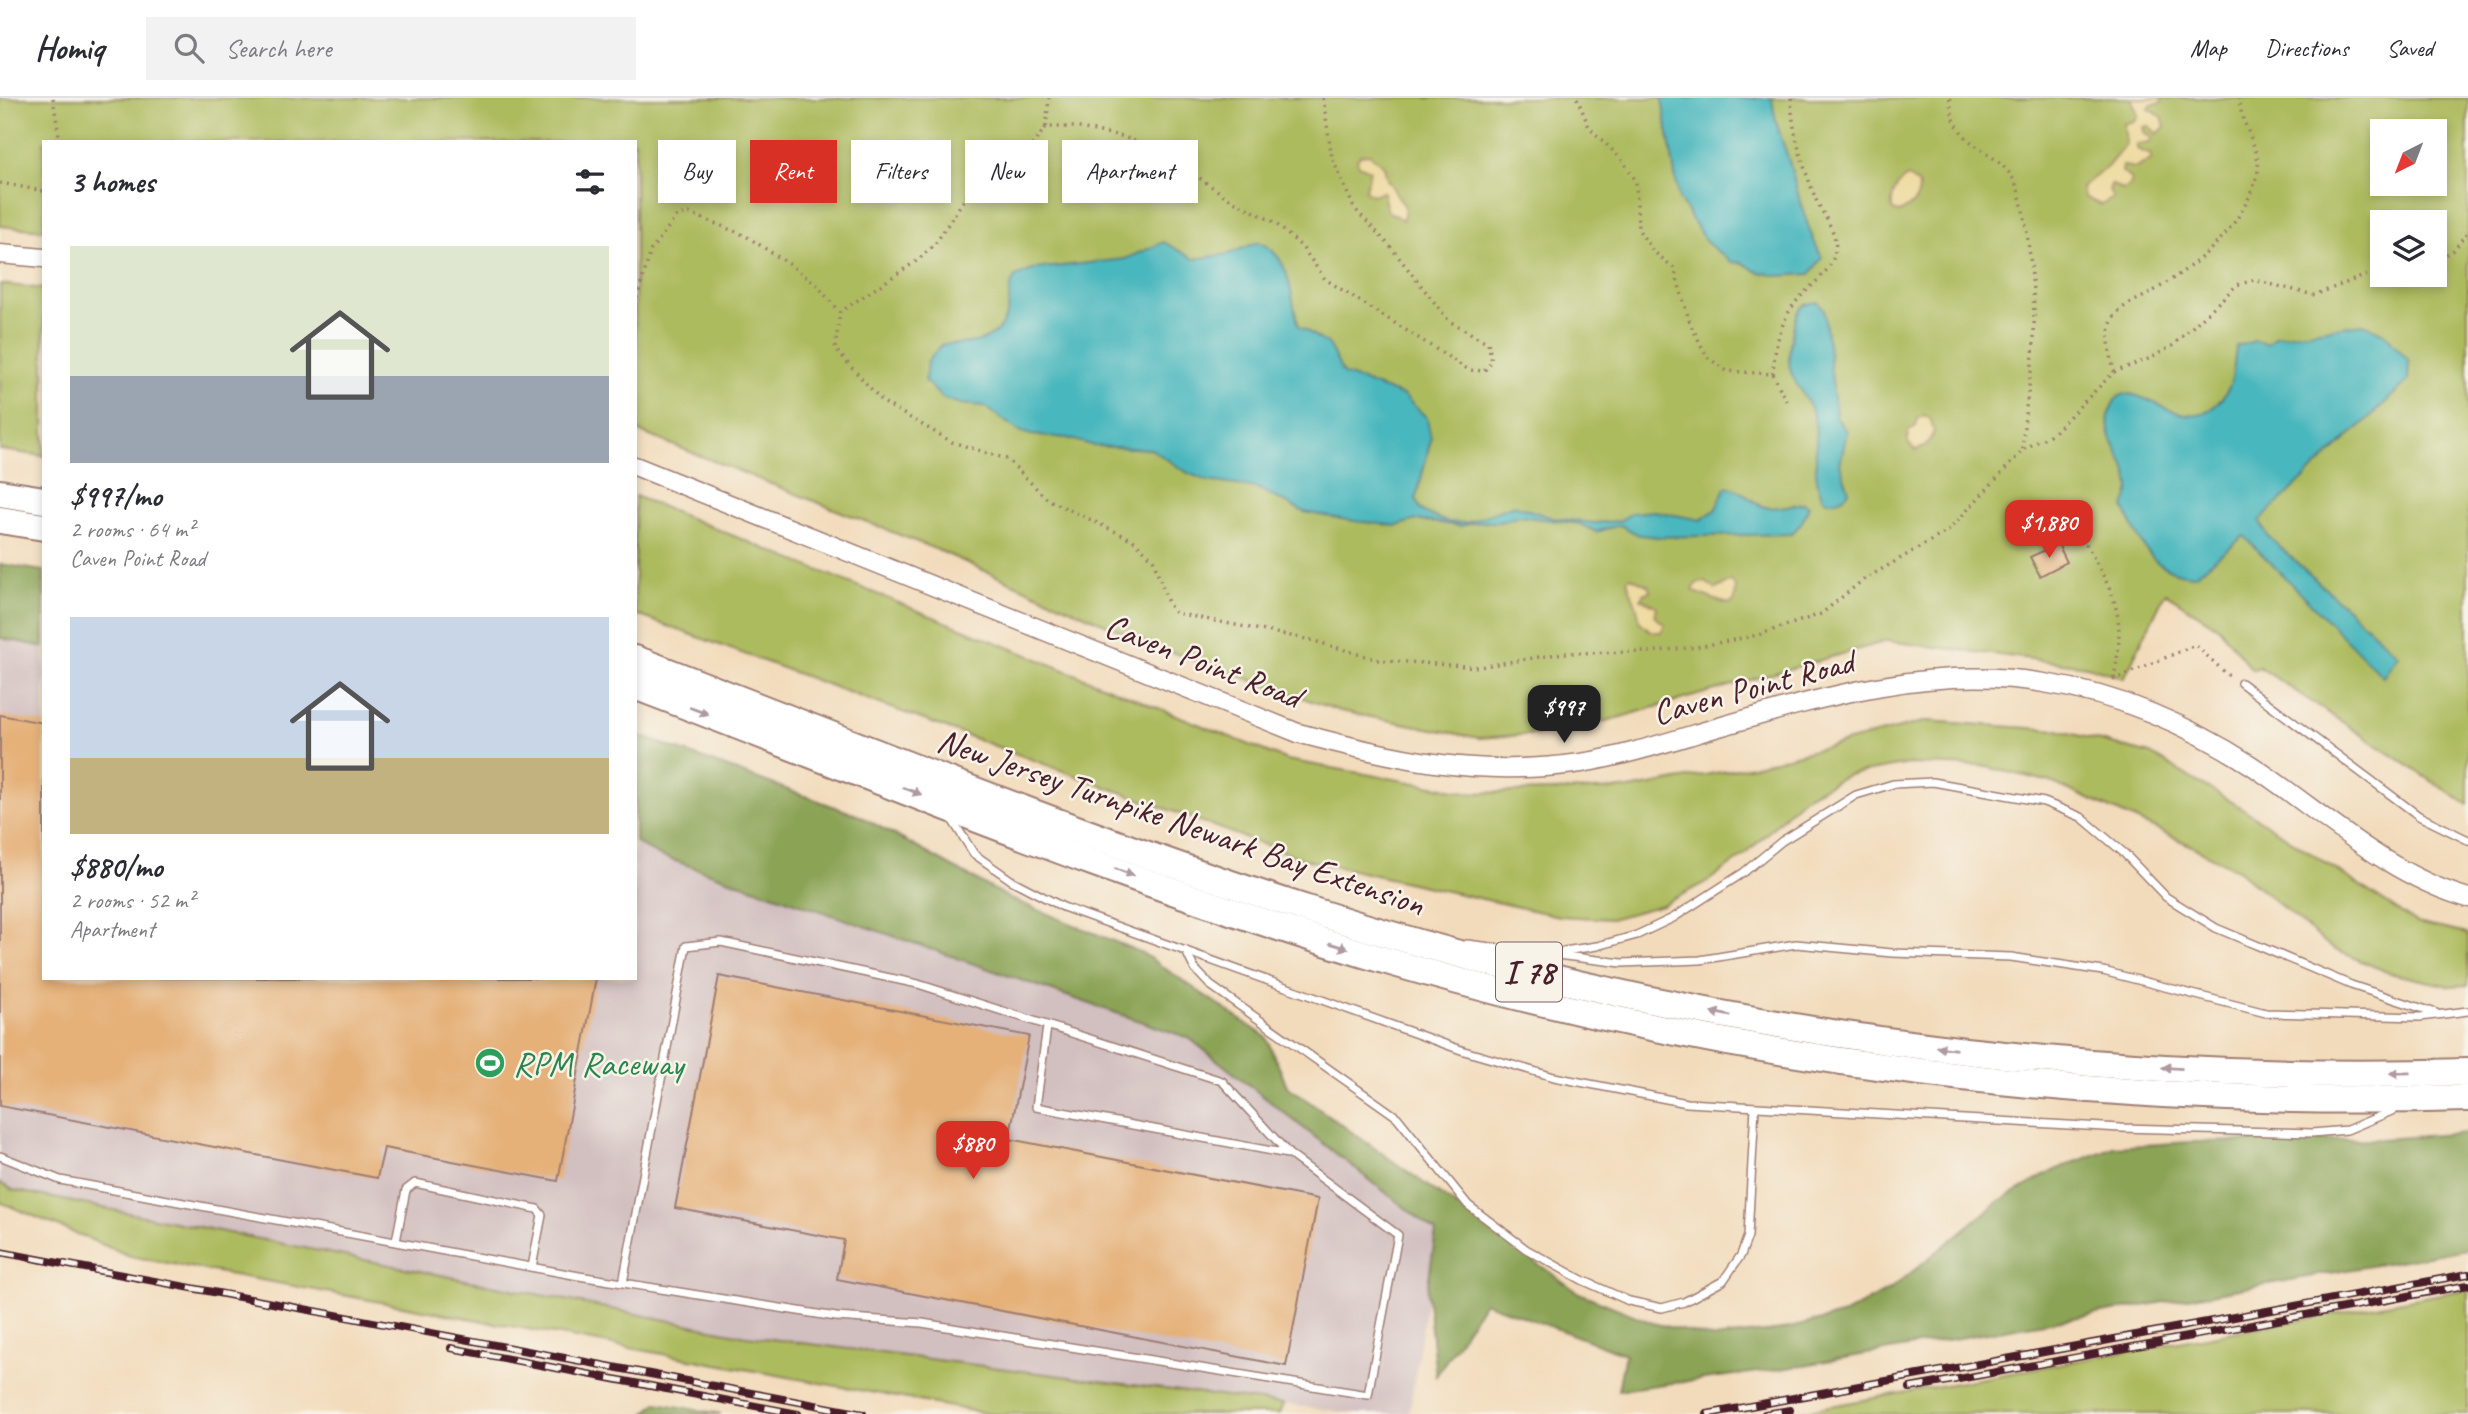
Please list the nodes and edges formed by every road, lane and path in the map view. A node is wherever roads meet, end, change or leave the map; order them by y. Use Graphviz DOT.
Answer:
graph roads {
  1 [pos="53,98"];
  2 [pos="1049,98"];
  3 [pos="1323,98"];
  4 [pos="1577,98"];
  5 [pos="1791,98"];
  6 [pos="1950,98"];
  7 [pos="2240,98"];
  8 [pos="1046,127"];
  9 [pos="60,140"];
  10 [pos="0,183"];
  11 [pos="42,191"];
  12 [pos="2468,232"];
  13 [pos="0,254"];
  14 [pos="2447,254"];
  15 [pos="42,258"];
  16 [pos="2370,275"];
  17 [pos="637,298"];
  18 [pos="840,312"];
  19 [pos="2115,372"];
  20 [pos="1773,374"];
  21 [pos="1786,401"];
  22 [pos="2023,450"];
  23 [pos="637,467"];
  24 [pos="0,493"];
  25 [pos="42,500"];
  26 [pos="0,520"];
  27 [pos="42,527"];
  28 [pos="2086,544"];
  29 [pos="637,660"];
  30 [pos="2229,676"];
  31 [pos="2113,680"];
  32 [pos="2241,684"];
  33 [pos="637,687"];
  34 [pos="2109,698"];
  35 [pos="941,803"];
  36 [pos="2468,840"];
  37 [pos="2468,898"];
  38 [pos="1396,937"];
  39 [pos="1450,942"];
  40 [pos="1463,943"];
  41 [pos="1186,951"];
  42 [pos="1556,952"];
  43 [pos="2468,1010"];
  44 [pos="2440,1014"];
  45 [pos="1048,1027"];
  46 [pos="2468,1072"];
  47 [pos="2468,1098"];
  48 [pos="2424,1099"];
  49 [pos="1755,1107"];
  50 [pos="1289,1154"];
  51 [pos="0,1156"];
  52 [pos="396,1241"];
  53 [pos="532,1267"];
  54 [pos="623,1283"];
  1 -- 9 [label="path"];
  2 -- 8 [label="path"];
  3 -- 8 [label="path"];
  4 -- 20 [label="path"];
  5 -- 20 [label="path"];
  6 -- 22 [label="path"];
  7 -- 19 [label="path"];
  8 -- 18 [label="path"];
  10 -- 11 [label="path"];
  12 -- 14 [label="path"];
  13 -- 15 [label="street"];
  16 -- 19 [label="path"];
  17 -- 18 [label="path"];
  18 -- 22 [label="path"];
  19 -- 22 [label="path"];
  20 -- 21 [label="path"];
  23 -- 34 [label="street, Caven Point Road"];
  24 -- 25 [label="highway"];
  26 -- 27 [label="highway"];
  28 -- 31 [label="path"];
  29 -- 38 [label="highway, New Jersey Turnpike Newark Bay Extension / I 78"];
  30 -- 31 [label="path"];
  31 -- 34 [label="path"];
  32 -- 36 [label="lane"];
  33 -- 35 [label="highway, New Jersey Turnpike Newark Bay Extension / I 78, one-way"];
  34 -- 37 [label="street, Caven Point Road"];
  35 -- 41 [label="lane"];
  35 -- 48 [label="highway, New Jersey Turnpike Newark Bay Extension / I 78, one-way"];
  38 -- 39 [label="lane"];
  46 -- 38 [label="highway, New Jersey Turnpike Newark Bay Extension / I 78, one-way"];
  40 -- 42 [label="lane"];
  41 -- 49 [label="lane"];
  41 -- 49 [label="lane"];
  42 -- 44 [label="lane"];
  42 -- 44 [label="lane"];
  43 -- 44 [label="lane"];
  45 -- 50 [label="lane"];
  45 -- 50 [label="lane"];
  45 -- 54 [label="lane"];
  47 -- 48 [label="highway, New Jersey Turnpike Newark Bay Extension / I 78"];
  48 -- 49 [label="lane"];
  50 -- 54 [label="lane"];
  51 -- 52 [label="lane"];
  52 -- 53 [label="lane"];
  52 -- 53 [label="lane"];
  53 -- 54 [label="lane"];
}
